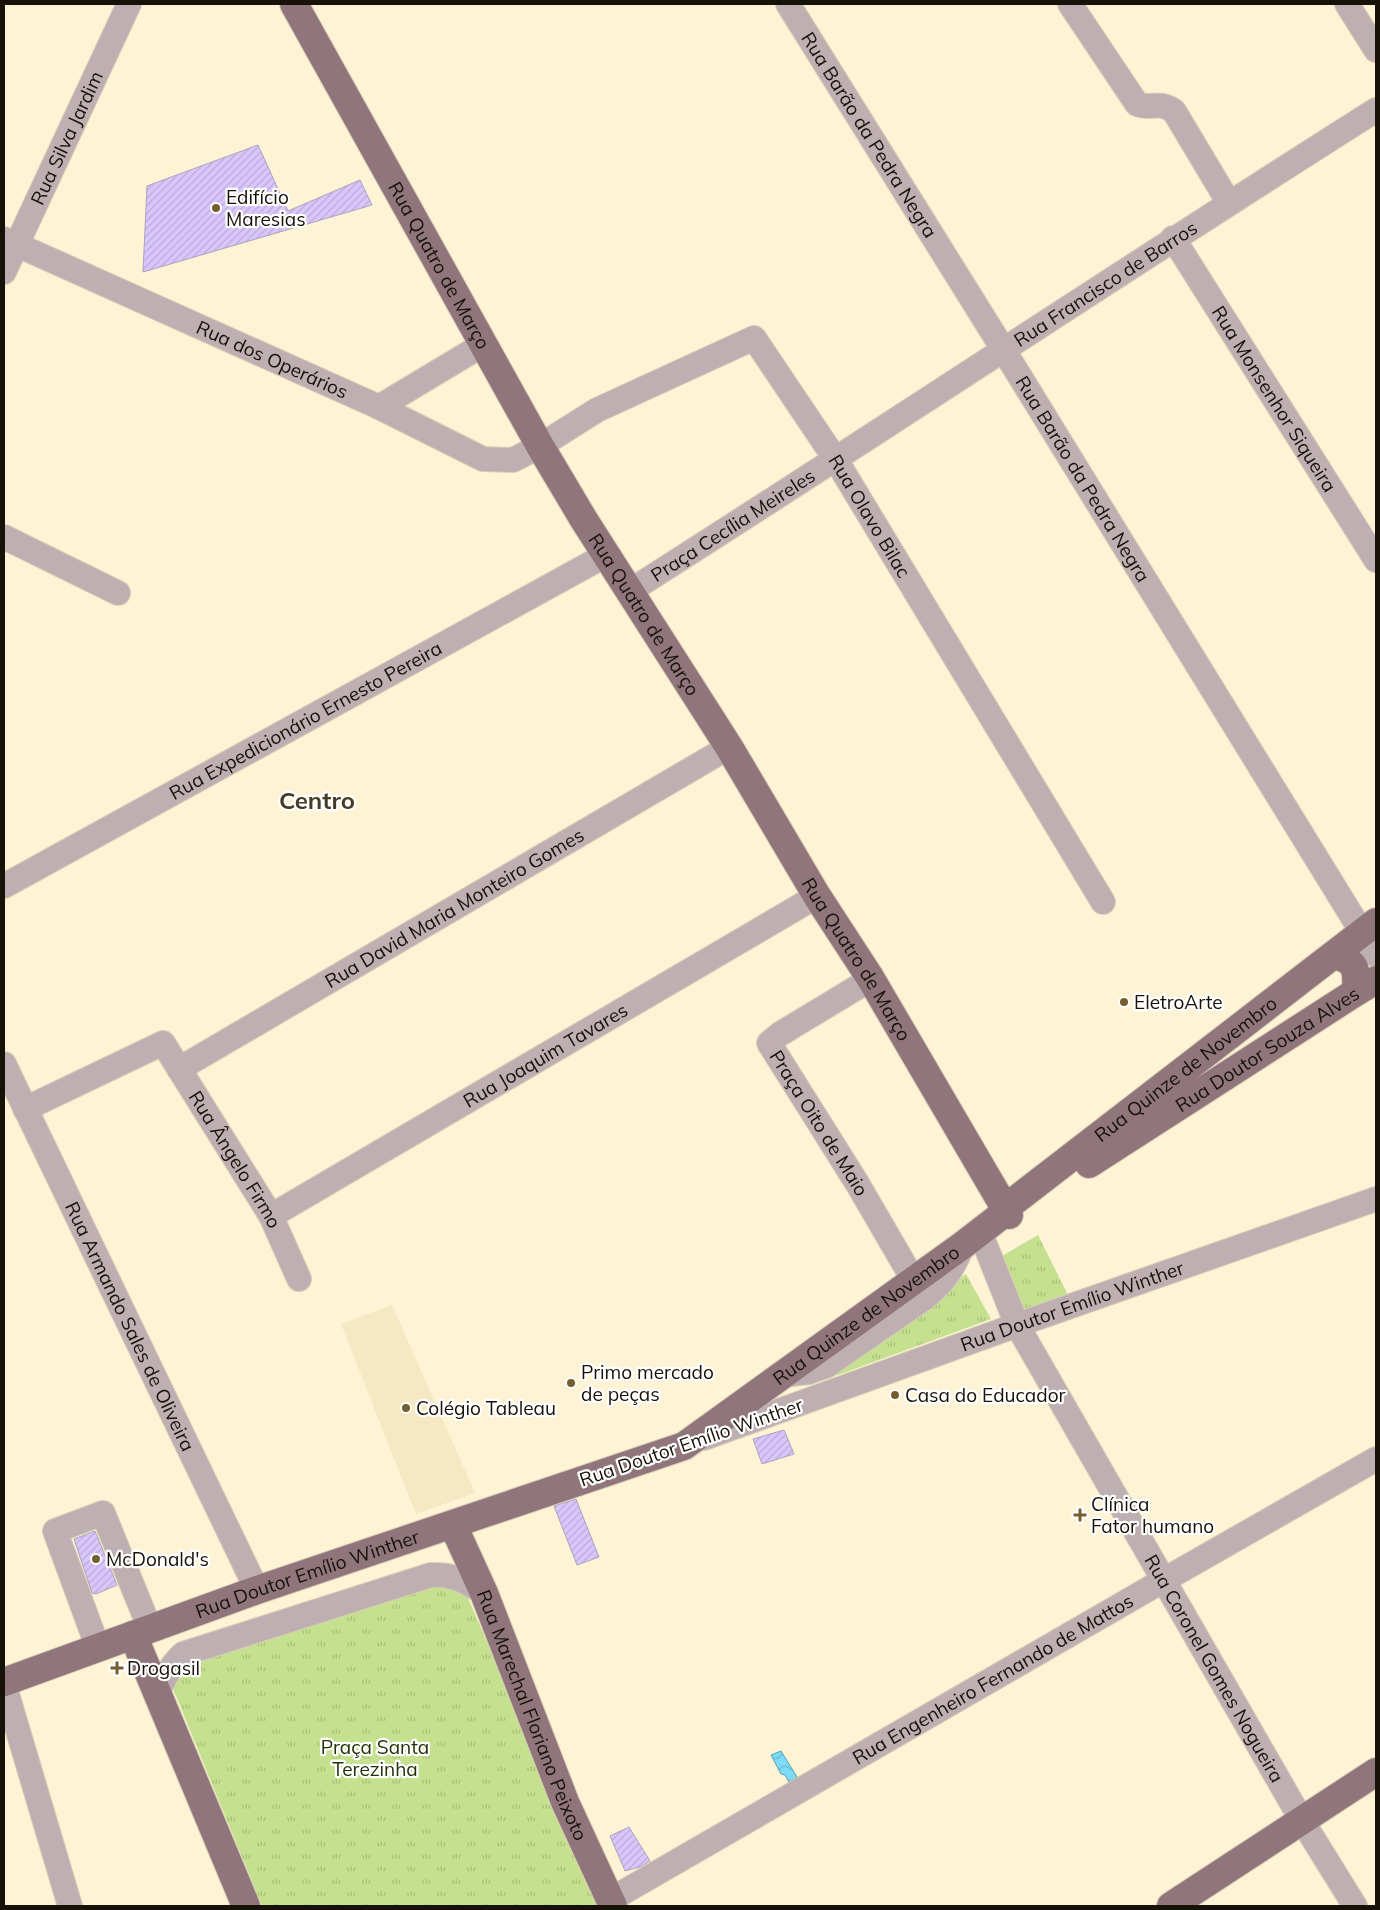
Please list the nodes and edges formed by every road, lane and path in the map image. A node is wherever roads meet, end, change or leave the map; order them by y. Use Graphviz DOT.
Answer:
graph roads {
  1 [pos="129,4"];
  2 [pos="294,4"];
  3 [pos="788,4"];
  4 [pos="1070,4"];
  5 [pos="1347,4"];
  6 [pos="1376,50"];
  7 [pos="1376,110"];
  8 [pos="1229,203"];
  9 [pos="1173,238"];
  10 [pos="10,242"];
  11 [pos="4,272"];
  12 [pos="484,344"];
  13 [pos="1003,349"];
  14 [pos="378,407"];
  15 [pos="540,446"];
  16 [pos="836,460"];
  17 [pos="4,537"];
  18 [pos="606,555"];
  19 [pos="1376,560"];
  20 [pos="630,591"];
  21 [pos="118,593"];
  22 [pos="729,747"];
  23 [pos="4,886"];
  24 [pos="817,896"];
  25 [pos="1104,902"];
  26 [pos="1372,937"];
  27 [pos="1334,955"];
  28 [pos="871,979"];
  29 [pos="1366,986"];
  30 [pos="4,1064"];
  31 [pos="179,1069"];
  32 [pos="25,1109"];
  33 [pos="1376,1199"];
  34 [pos="271,1216"];
  35 [pos="991,1224"];
  36 [pos="299,1279"];
  37 [pos="914,1282"];
  38 [pos="1018,1325"];
  39 [pos="784,1375"];
  40 [pos="684,1446"];
  41 [pos="1376,1459"];
  42 [pos="453,1525"];
  43 [pos="1164,1580"];
  44 [pos="257,1590"];
  45 [pos="484,1593"];
  46 [pos="142,1632"];
  47 [pos="98,1648"];
  48 [pos="4,1683"];
  49 [pos="158,1696"];
  50 [pos="1376,1772"];
  51 [pos="1301,1819"];
  52 [pos="612,1903"];
  53 [pos="70,1906"];
  54 [pos="246,1906"];
  55 [pos="1171,1906"];
  56 [pos="1355,1906"];
  1 -- 10 [label="street, Rua Silva Jardim"];
  2 -- 12 [label="main road, Rua Quatro de Março"];
  3 -- 13 [label="street, Rua Barão da Pedra Negra"];
  4 -- 8 [label="street"];
  5 -- 6 [label="street"];
  7 -- 8 [label="street, Rua Francisco de Barros"];
  8 -- 9 [label="street, Rua Francisco de Barros"];
  9 -- 13 [label="street, Rua Francisco de Barros"];
  9 -- 19 [label="street, Rua Monsenhor Siqueira"];
  10 -- 11 [label="street, Rua Silva Jardim"];
  10 -- 14 [label="street, Rua dos Operários"];
  12 -- 14 [label="street"];
  12 -- 15 [label="main road, Rua Quatro de Março"];
  13 -- 16 [label="street, Rua Francisco de Barros"];
  13 -- 26 [label="street, Rua Barão da Pedra Negra"];
  14 -- 15 [label="street, Rua dos Operários"];
  15 -- 16 [label="street, Rua Olavo Bilac"];
  15 -- 18 [label="main road, Rua Quatro de Março"];
  16 -- 20 [label="street, Praça Cecília Meireles"];
  16 -- 25 [label="street, Rua Olavo Bilac"];
  17 -- 21 [label="street"];
  18 -- 20 [label="main road, Rua Quatro de Março"];
  18 -- 23 [label="street, Rua Expedicionário Ernesto Pereira"];
  20 -- 22 [label="main road, Rua Quatro de Março"];
  22 -- 24 [label="main road, Rua Quatro de Março"];
  22 -- 31 [label="street, Rua David Maria Monteiro Gomes"];
  24 -- 28 [label="main road, Rua Quatro de Março"];
  24 -- 34 [label="street, Rua Joaquim Tavares"];
  26 -- 27 [label="main road, Rua Quinze de Novembro"];
  27 -- 29 [label="main road"];
  27 -- 35 [label="main road, Rua Quinze de Novembro"];
  28 -- 35 [label="main road, Rua Quatro de Março"];
  28 -- 37 [label="street, Praça Oito de Maio"];
  29 -- 35 [label="main road, Rua Doutor Souza Alves"];
  30 -- 32 [label="street, Rua Armando Sales de Oliveira"];
  31 -- 32 [label="street, Rua Ângelo Firmo"];
  31 -- 34 [label="street, Rua Ângelo Firmo"];
  32 -- 44 [label="street, Rua Armando Sales de Oliveira"];
  33 -- 38 [label="street, Rua Doutor Emílio Winther"];
  34 -- 36 [label="street, Rua Ângelo Firmo"];
  35 -- 37 [label="main road, Rua Quinze de Novembro"];
  35 -- 38 [label="street, Rua Quatro de Março"];
  35 -- 39 [label="street"];
  37 -- 39 [label="main road, Rua Quinze de Novembro"];
  38 -- 40 [label="street, Rua Doutor Emílio Winther"];
  38 -- 43 [label="street, Rua Coronel Gomes Nogueira"];
  39 -- 40 [label="main road, Rua Quinze de Novembro"];
  40 -- 42 [label="main road, Rua Doutor Emílio Winther"];
  41 -- 43 [label="street, Rua Engenheiro Fernando de Mattos"];
  42 -- 44 [label="main road, Rua Doutor Emílio Winther"];
  42 -- 45 [label="main road, Rua Marechal Floriano Peixoto"];
  43 -- 51 [label="street, Rua Coronel Gomes Nogueira"];
  43 -- 52 [label="street, Rua Engenheiro Fernando de Mattos"];
  44 -- 46 [label="main road, Rua Doutor Emílio Winther"];
  45 -- 49 [label="street"];
  45 -- 52 [label="main road, Rua Marechal Floriano Peixoto"];
  46 -- 47 [label="main road, Rua Doutor Emílio Winther"];
  46 -- 47 [label="street"];
  46 -- 49 [label="main road"];
  47 -- 48 [label="main road, Rua Doutor Emílio Winther"];
  48 -- 53 [label="street"];
  49 -- 54 [label="main road"];
  50 -- 51 [label="main road"];
  51 -- 55 [label="main road"];
  51 -- 56 [label="street, Rua Coronel Gomes Nogueira"];
}
